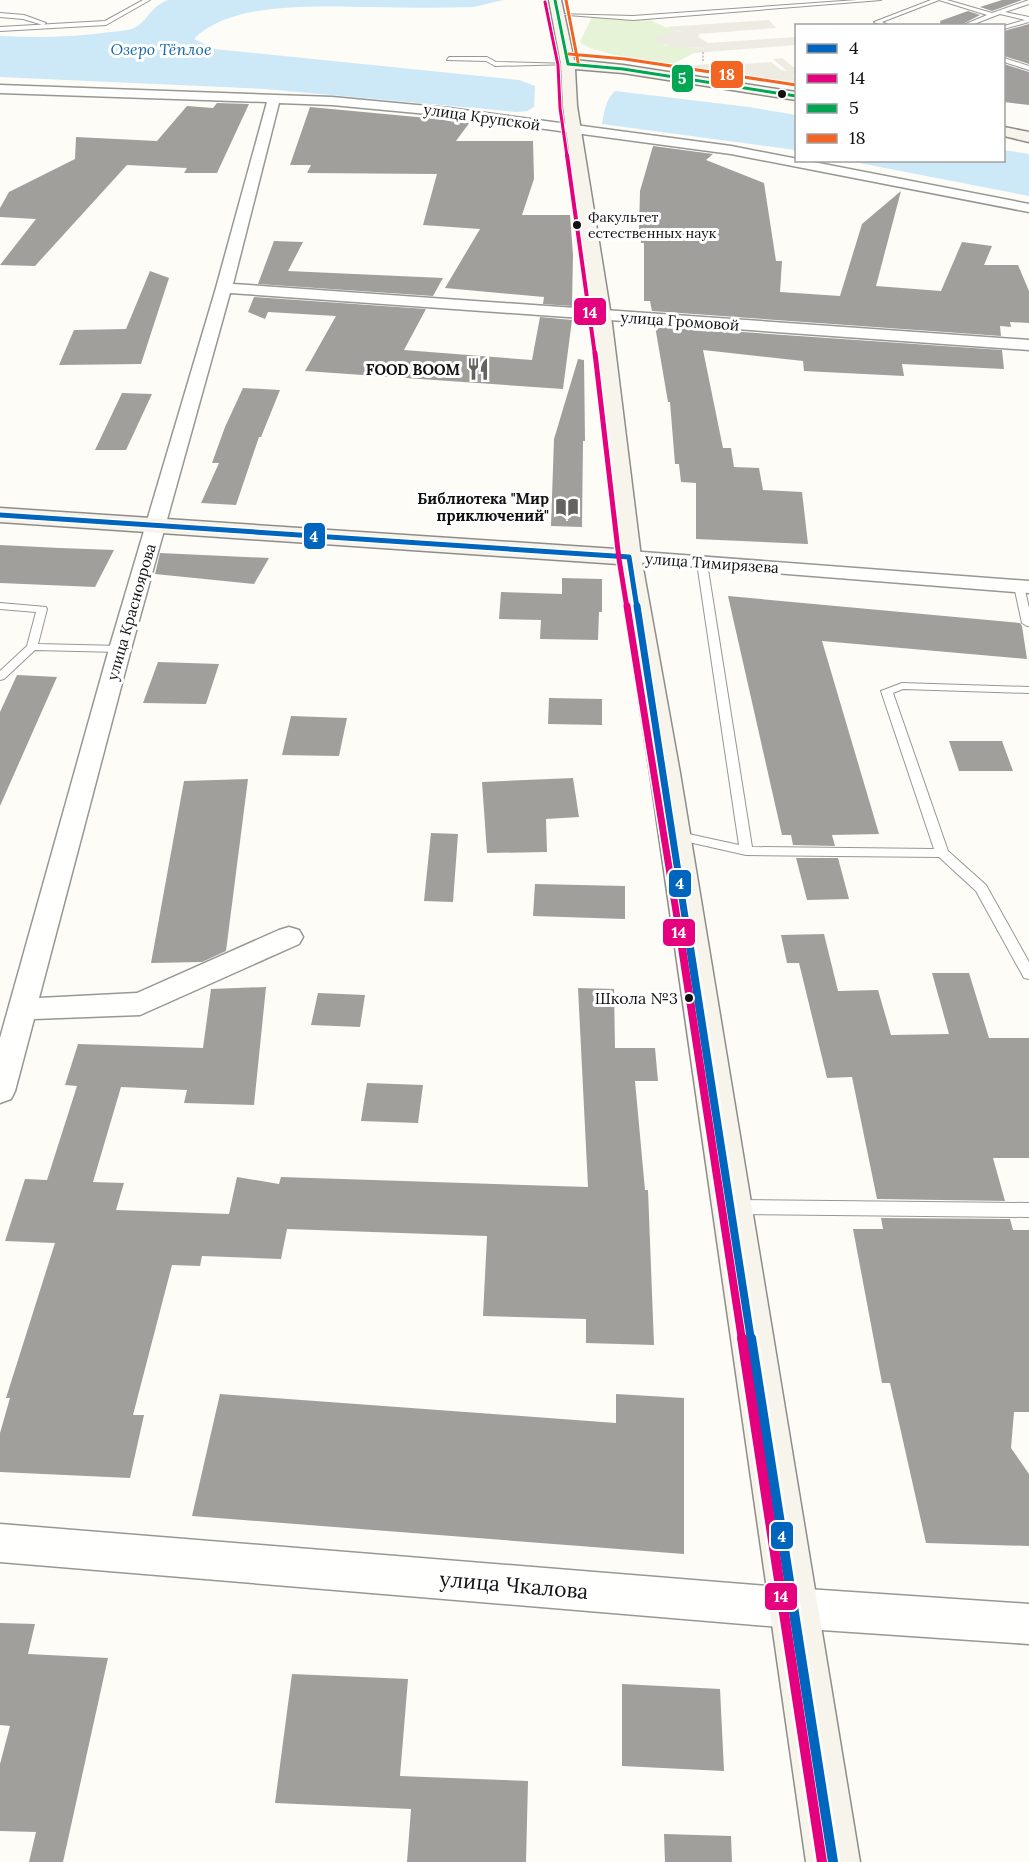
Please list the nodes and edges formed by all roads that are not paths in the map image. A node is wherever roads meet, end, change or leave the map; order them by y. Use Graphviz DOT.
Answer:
graph roads {
  1 [pos="147,0"];
  2 [pos="878,0"];
  3 [pos="936,0"];
  4 [pos="942,0"];
  5 [pos="1029,2"];
  6 [pos="557,7"];
  7 [pos="999,12"];
  8 [pos="0,15"];
  9 [pos="992,15"];
  10 [pos="1029,19"];
  11 [pos="882,24"];
  12 [pos="968,24"];
  13 [pos="48,25"];
  14 [pos="1005,28"];
  15 [pos="0,29"];
  16 [pos="449,59"];
  17 [pos="1005,60"];
  18 [pos="568,64"];
  19 [pos="1029,68"];
  20 [pos="0,89"];
  21 [pos="795,96"];
  22 [pos="274,100"];
  23 [pos="573,129"];
  24 [pos="1005,132"];
  25 [pos="1029,137"];
  26 [pos="1029,208"];
  27 [pos="224,288"];
  28 [pos="601,316"];
  29 [pos="1029,345"];
  30 [pos="0,515"];
  31 [pos="156,525"];
  32 [pos="629,556"];
  33 [pos="702,563"];
  34 [pos="1024,587"];
  35 [pos="0,606"];
  36 [pos="1027,623"];
  37 [pos="32,647"];
  38 [pos="120,649"];
  39 [pos="0,676"];
  40 [pos="1029,690"];
  41 [pos="675,835"];
  42 [pos="746,851"];
  43 [pos="942,853"];
  44 [pos="289,937"];
  45 [pos="1029,974"];
  46 [pos="22,1009"];
  47 [pos="0,1091"];
  48 [pos="731,1207"];
  49 [pos="1029,1210"];
  50 [pos="0,1543"];
  51 [pos="792,1608"];
  52 [pos="1029,1624"];
  53 [pos="833,1862"];
  1 -- 13 [label="lane"];
  2 -- 6 [label="lane"];
  3 -- 11 [label="lane"];
  4 -- 9 [label="lane"];
  5 -- 7 [label="lane"];
  6 -- 18 [label="main road"];
  7 -- 9 [label="lane"];
  7 -- 10 [label="lane"];
  8 -- 13 [label="lane"];
  9 -- 12 [label="lane"];
  10 -- 14 [label="lane"];
  13 -- 15 [label="lane"];
  16 -- 18 [label="lane"];
  17 -- 19 [label="lane"];
  18 -- 21 [label="main road"];
  18 -- 23 [label="main road"];
  20 -- 22 [label="street, улица Крупской"];
  22 -- 23 [label="street, улица Крупской"];
  22 -- 27 [label="street, улица Красноярова"];
  23 -- 26 [label="street, улица Крупской"];
  23 -- 28 [label="main road"];
  24 -- 25 [label="main road"];
  27 -- 28 [label="street, улица Громовой"];
  27 -- 31 [label="street, улица Красноярова"];
  28 -- 29 [label="street, улица Громовой"];
  28 -- 32 [label="main road"];
  30 -- 31 [label="main road, улица Тимирязева"];
  31 -- 32 [label="main road, улица Тимирязева"];
  31 -- 38 [label="street, улица Красноярова"];
  32 -- 33 [label="street, улица Тимирязева"];
  32 -- 41 [label="main road"];
  33 -- 34 [label="street, улица Тимирязева"];
  33 -- 42 [label="lane"];
  34 -- 36 [label="lane"];
  35 -- 37 [label="lane"];
  37 -- 38 [label="lane"];
  37 -- 39 [label="lane"];
  38 -- 46 [label="street, улица Красноярова"];
  40 -- 43 [label="lane"];
  41 -- 42 [label="lane"];
  41 -- 48 [label="main road"];
  42 -- 43 [label="lane"];
  43 -- 45 [label="lane"];
  44 -- 46 [label="street"];
  46 -- 47 [label="street, улица Красноярова"];
  48 -- 49 [label="lane"];
  48 -- 51 [label="main road"];
  50 -- 51 [label="street, улица Чкалова"];
  51 -- 52 [label="street, улица Чкалова"];
  51 -- 53 [label="main road"];
}
